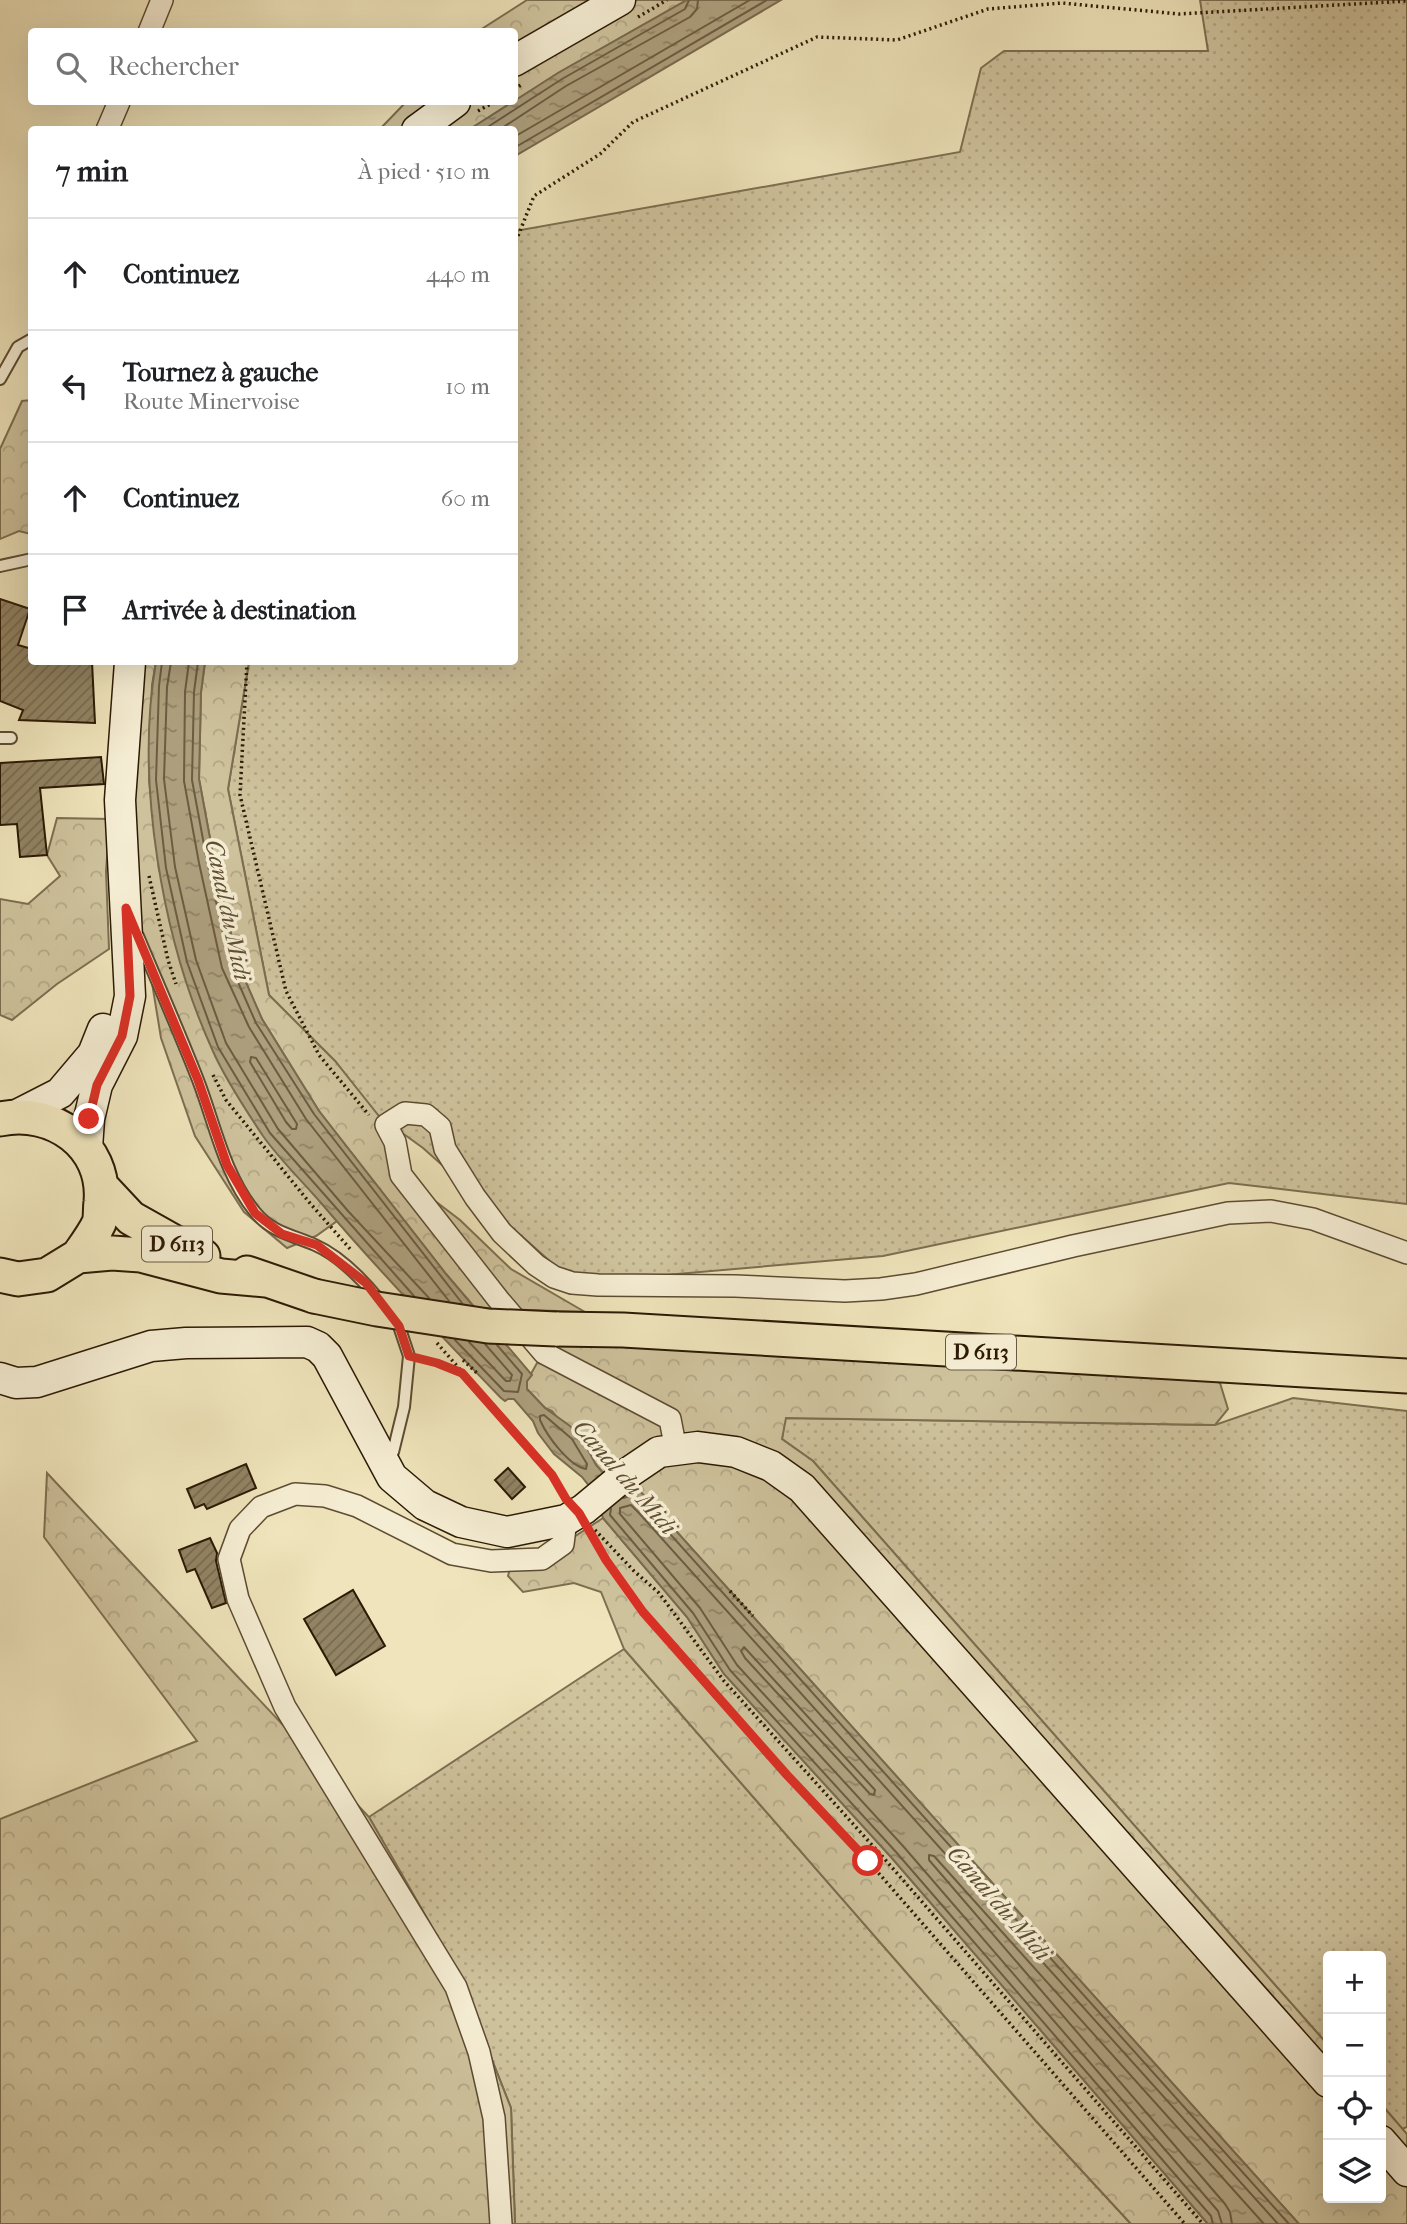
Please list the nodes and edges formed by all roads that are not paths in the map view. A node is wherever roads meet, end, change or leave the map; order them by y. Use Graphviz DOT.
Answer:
graph roads {
  1 [pos="162,0"];
  2 [pos="620,0"];
  3 [pos="151,28"];
  4 [pos="518,59"];
  5 [pos="118,105"];
  6 [pos="451,105"];
  7 [pos="109,126"];
  8 [pos="422,126"];
  9 [pos="28,341"];
  10 [pos="0,379"];
  11 [pos="28,560"];
  12 [pos="0,566"];
  13 [pos="130,665"];
  14 [pos="126,908"];
  15 [pos="128,948"];
  16 [pos="8,1118"];
  17 [pos="87,1148"];
  18 [pos="102,1187"];
  19 [pos="1407,1253"];
  20 [pos="79,1256"];
  21 [pos="6,1280"];
  22 [pos="266,1280"];
  23 [pos="1407,1376"];
  24 [pos="0,1378"];
  25 [pos="676,1450"];
  26 [pos="383,1460"];
  27 [pos="577,1514"];
  28 [pos="1324,2077"];
  29 [pos="501,2224"];
  1 -- 3 [label="street"];
  2 -- 4 [label="street"];
  5 -- 7 [label="street"];
  6 -- 8 [label="street"];
  9 -- 10 [label="lane"];
  11 -- 12 [label="lane"];
  13 -- 14 [label="street"];
  14 -- 15 [label="street"];
  14 -- 26 [label="lane"];
  15 -- 16 [label="street"];
  15 -- 17 [label="street"];
  16 -- 17 [label="main road"];
  17 -- 18 [label="main road"];
  18 -- 20 [label="main road"];
  18 -- 22 [label="main road, D 6113"];
  19 -- 25 [label="street"];
  20 -- 21 [label="main road"];
  20 -- 22 [label="main road, D 6113"];
  22 -- 23 [label="main road, D 6113, bridge"];
  24 -- 26 [label="street"];
  25 -- 27 [label="street"];
  25 -- 28 [label="street"];
  26 -- 27 [label="street"];
  27 -- 29 [label="street"];
}
